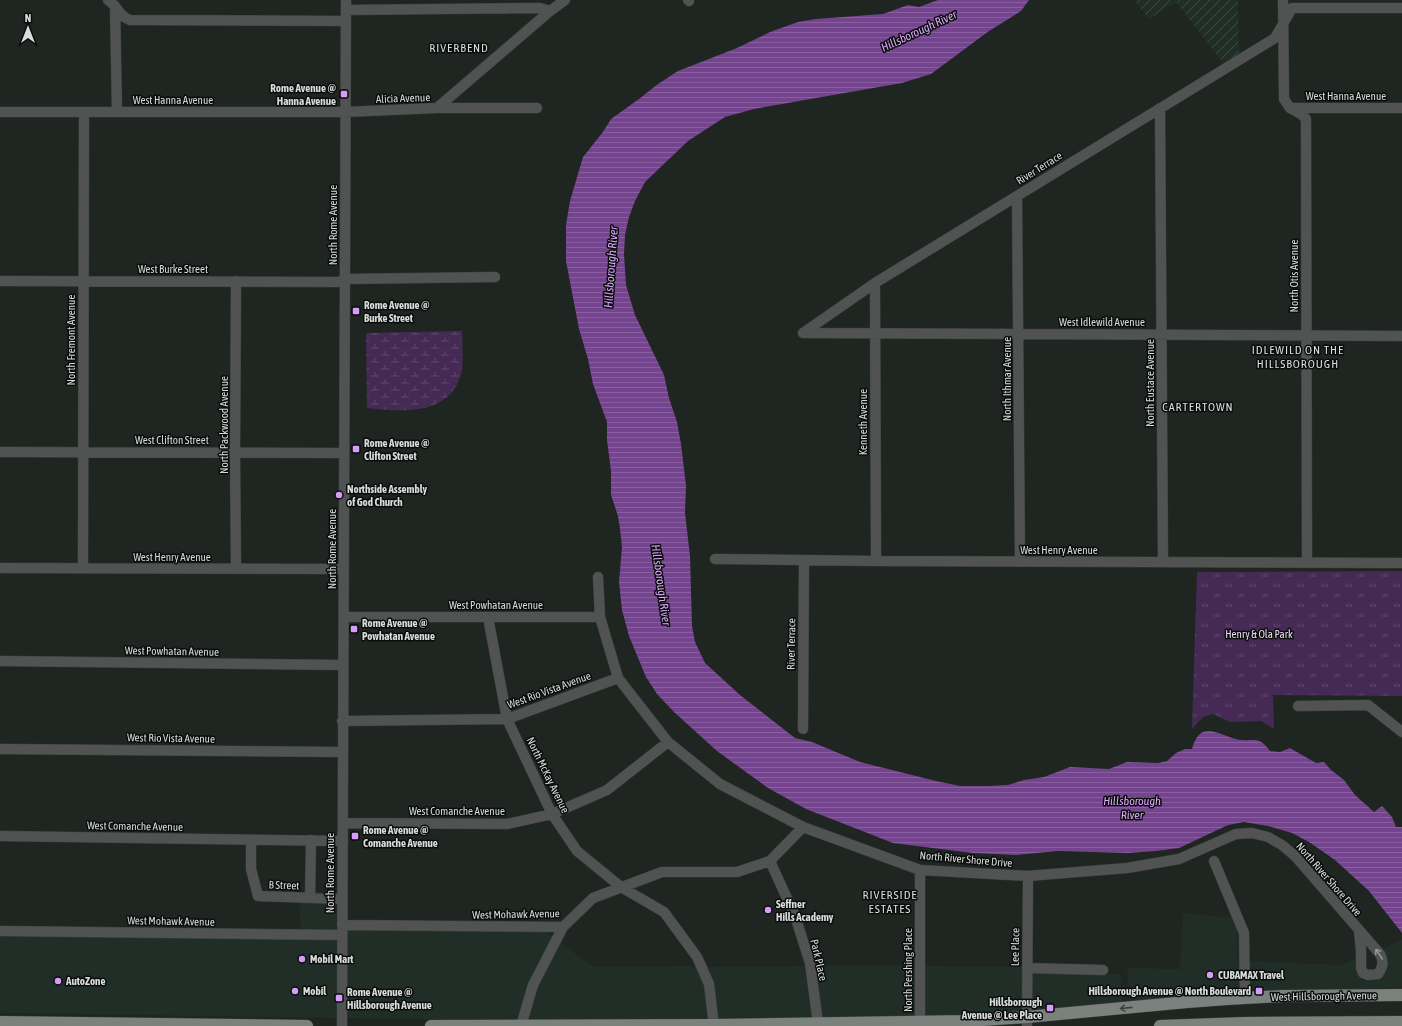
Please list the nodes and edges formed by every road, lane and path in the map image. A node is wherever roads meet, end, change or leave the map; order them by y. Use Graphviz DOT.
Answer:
graph roads {
  1 [pos="565,0"];
  2 [pos="1283,0"];
  3 [pos="113,2"];
  4 [pos="346,5"];
  5 [pos="1402,8"];
  6 [pos="550,11"];
  7 [pos="346,21"];
  8 [pos="1283,22"];
  9 [pos="437,108"];
  10 [pos="537,108"];
  11 [pos="1160,108"];
  12 [pos="1290,108"];
  13 [pos="1402,108"];
  14 [pos="0,112"];
  15 [pos="84,112"];
  16 [pos="117,112"];
  17 [pos="345,112"];
  18 [pos="1017,196"];
  19 [pos="495,277"];
  20 [pos="345,278"];
  21 [pos="0,281"];
  22 [pos="83,281"];
  23 [pos="236,281"];
  24 [pos="875,283"];
  25 [pos="803,333"];
  26 [pos="875,333"];
  27 [pos="1019,334"];
  28 [pos="1162,334"];
  29 [pos="1306,335"];
  30 [pos="1402,336"];
  31 [pos="0,452"];
  32 [pos="83,452"];
  33 [pos="235,453"];
  34 [pos="344,453"];
  35 [pos="715,559"];
  36 [pos="804,560"];
  37 [pos="876,561"];
  38 [pos="1020,562"];
  39 [pos="1163,562"];
  40 [pos="1307,562"];
  41 [pos="1402,563"];
  42 [pos="0,568"];
  43 [pos="83,568"];
  44 [pos="236,569"];
  45 [pos="344,569"];
  46 [pos="598,577"];
  47 [pos="344,617"];
  48 [pos="488,617"];
  49 [pos="600,617"];
  50 [pos="0,661"];
  51 [pos="343,665"];
  52 [pos="618,678"];
  53 [pos="1298,706"];
  54 [pos="507,719"];
  55 [pos="342,721"];
  56 [pos="803,729"];
  57 [pos="1402,732"];
  58 [pos="668,742"];
  59 [pos="0,749"];
  60 [pos="342,752"];
  61 [pos="552,814"];
  62 [pos="342,823"];
  63 [pos="803,827"];
  64 [pos="0,836"];
  65 [pos="251,840"];
  66 [pos="311,840"];
  67 [pos="343,840"];
  68 [pos="770,861"];
  69 [pos="1214,861"];
  70 [pos="920,870"];
  71 [pos="1028,876"];
  72 [pos="621,887"];
  73 [pos="310,898"];
  74 [pos="342,899"];
  75 [pos="562,927"];
  76 [pos="342,930"];
  77 [pos="0,931"];
  78 [pos="1359,931"];
  79 [pos="1027,968"];
  80 [pos="1103,970"];
  81 [pos="1402,995"];
  82 [pos="1245,998"];
  83 [pos="0,1022"];
  84 [pos="920,1022"];
  85 [pos="1027,1022"];
  86 [pos="1402,1022"];
  87 [pos="818,1023"];
  88 [pos="1245,1024"];
  89 [pos="158,1025"];
  90 [pos="612,1025"];
  91 [pos="714,1025"];
  92 [pos="1192,1025"];
  93 [pos="307,1026"];
  94 [pos="342,1026"];
  95 [pos="431,1026"];
  96 [pos="521,1026"];
  97 [pos="1160,1026"];
  1 -- 6 [label="street, Alicia Avenue"];
  2 -- 8 [label="street"];
  3 -- 7 [label="street"];
  3 -- 16 [label="street"];
  4 -- 6 [label="street"];
  4 -- 7 [label="street, North Rome Avenue"];
  5 -- 8 [label="street, River Terrace"];
  6 -- 9 [label="street, Alicia Avenue"];
  7 -- 17 [label="street, North Rome Avenue"];
  8 -- 11 [label="street, River Terrace"];
  8 -- 12 [label="street"];
  9 -- 10 [label="street"];
  9 -- 17 [label="street, Alicia Avenue"];
  11 -- 18 [label="street, River Terrace"];
  11 -- 28 [label="street, North Eustace Avenue"];
  12 -- 13 [label="street, West Hanna Avenue"];
  12 -- 29 [label="street, North Otis Avenue"];
  14 -- 15 [label="street, West Hanna Avenue"];
  15 -- 16 [label="street, West Hanna Avenue"];
  15 -- 22 [label="street, North Fremont Avenue"];
  16 -- 17 [label="street, West Hanna Avenue"];
  17 -- 20 [label="street, North Rome Avenue"];
  18 -- 24 [label="street, River Terrace"];
  18 -- 27 [label="street, North Ithmar Avenue"];
  19 -- 20 [label="street, West Burke Street"];
  20 -- 23 [label="street, West Burke Street"];
  20 -- 34 [label="street, North Rome Avenue"];
  21 -- 22 [label="street, West Burke Street"];
  22 -- 23 [label="street, West Burke Street"];
  22 -- 32 [label="street, North Fremont Avenue"];
  23 -- 33 [label="street, North Packwood Avenue"];
  24 -- 25 [label="street, River Terrace"];
  24 -- 26 [label="street, Kenneth Avenue"];
  25 -- 26 [label="street, West Idlewild Avenue"];
  26 -- 27 [label="street, West Idlewild Avenue"];
  26 -- 37 [label="street, Kenneth Avenue"];
  27 -- 28 [label="street, West Idlewild Avenue"];
  27 -- 38 [label="street, North Ithmar Avenue"];
  28 -- 29 [label="street, West Idlewild Avenue"];
  28 -- 39 [label="street, North Eustace Avenue"];
  29 -- 30 [label="street, West Idlewild Avenue"];
  29 -- 40 [label="street, North Otis Avenue"];
  31 -- 32 [label="street, West Clifton Street"];
  32 -- 33 [label="street, West Clifton Street"];
  32 -- 43 [label="street, North Fremont Avenue"];
  33 -- 34 [label="street, West Clifton Street"];
  33 -- 44 [label="street, North Packwood Avenue"];
  34 -- 45 [label="street, North Rome Avenue"];
  35 -- 36 [label="street, West Henry Avenue"];
  36 -- 37 [label="street, West Henry Avenue"];
  36 -- 56 [label="street, River Terrace"];
  37 -- 38 [label="street, West Henry Avenue"];
  38 -- 39 [label="street, West Henry Avenue"];
  39 -- 40 [label="street, West Henry Avenue"];
  40 -- 41 [label="street, West Henry Avenue"];
  42 -- 43 [label="street, West Henry Avenue"];
  43 -- 44 [label="street, West Henry Avenue"];
  44 -- 45 [label="street, West Henry Avenue"];
  45 -- 47 [label="street, North Rome Avenue"];
  46 -- 49 [label="street, North River Shore Drive"];
  47 -- 48 [label="street, West Powhatan Avenue"];
  47 -- 51 [label="street, North Rome Avenue"];
  48 -- 49 [label="street, West Powhatan Avenue"];
  48 -- 54 [label="street, North McKay Avenue"];
  49 -- 52 [label="street, North River Shore Drive"];
  50 -- 51 [label="street, West Powhatan Avenue"];
  51 -- 55 [label="street, North Rome Avenue"];
  52 -- 54 [label="street, West Rio Vista Avenue"];
  52 -- 58 [label="street, North River Shore Drive"];
  53 -- 57 [label="street"];
  54 -- 55 [label="street, West Rio Vista Avenue"];
  54 -- 61 [label="street, North McKay Avenue"];
  55 -- 60 [label="street, North Rome Avenue"];
  58 -- 61 [label="street, West Comanche Avenue"];
  58 -- 63 [label="street, North River Shore Drive"];
  59 -- 60 [label="street, West Rio Vista Avenue"];
  60 -- 62 [label="street, North Rome Avenue"];
  61 -- 62 [label="street, West Comanche Avenue"];
  61 -- 72 [label="street, North McKay Avenue"];
  62 -- 67 [label="street, North Rome Avenue"];
  63 -- 68 [label="street, West Mohawk Avenue"];
  63 -- 70 [label="street, North River Shore Drive"];
  64 -- 65 [label="street, West Comanche Avenue"];
  65 -- 66 [label="street, West Comanche Avenue"];
  65 -- 73 [label="street, B Street"];
  66 -- 67 [label="street, West Comanche Avenue"];
  66 -- 73 [label="street"];
  67 -- 74 [label="street, North Rome Avenue"];
  68 -- 72 [label="street, West Mohawk Avenue"];
  68 -- 87 [label="street, Park Place"];
  69 -- 82 [label="street"];
  70 -- 71 [label="street, North River Shore Drive"];
  70 -- 84 [label="street, North Pershing Place"];
  71 -- 78 [label="street, North River Shore Drive"];
  71 -- 79 [label="street, Lee Place"];
  72 -- 75 [label="street, West Mohawk Avenue"];
  72 -- 91 [label="street, North McKay Avenue"];
  73 -- 74 [label="street, B Street"];
  74 -- 76 [label="street, North Rome Avenue"];
  75 -- 76 [label="street, West Mohawk Avenue"];
  75 -- 96 [label="street"];
  76 -- 77 [label="street, West Mohawk Avenue"];
  76 -- 94 [label="street, North Rome Avenue"];
  79 -- 80 [label="street"];
  79 -- 85 [label="street, Lee Place"];
  81 -- 82 [label="main road, West Hillsborough Avenue"];
  82 -- 85 [label="main road, West Hillsborough Avenue, one-way"];
  83 -- 89 [label="main road"];
  84 -- 85 [label="main road, West Hillsborough Avenue"];
  84 -- 87 [label="main road, West Hillsborough Avenue"];
  86 -- 88 [label="main road"];
  87 -- 91 [label="main road, West Hillsborough Avenue"];
  88 -- 92 [label="main road"];
  89 -- 93 [label="main road"];
  90 -- 91 [label="main road, West Hillsborough Avenue"];
  90 -- 96 [label="main road, West Hillsborough Avenue"];
  92 -- 97 [label="main road"];
  95 -- 96 [label="main road, West Hillsborough Avenue"];
}
